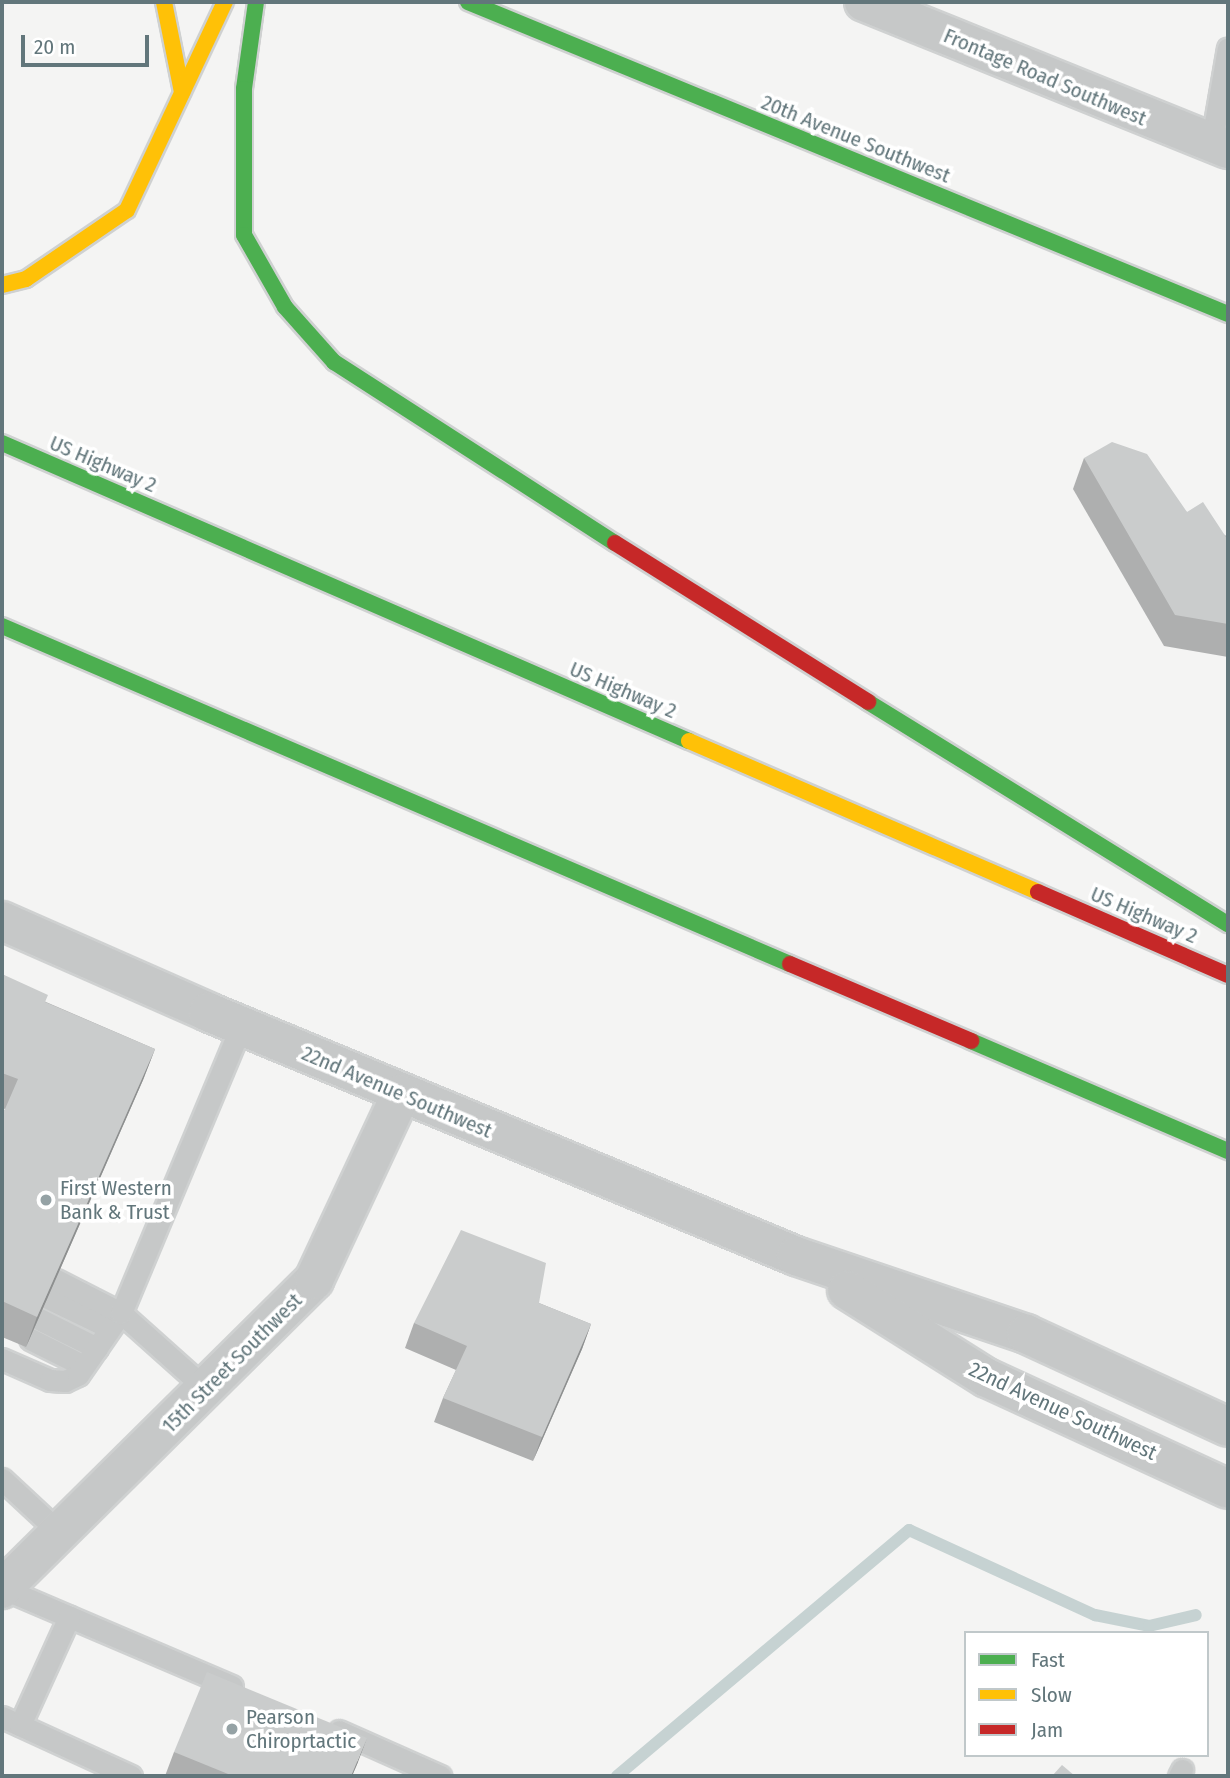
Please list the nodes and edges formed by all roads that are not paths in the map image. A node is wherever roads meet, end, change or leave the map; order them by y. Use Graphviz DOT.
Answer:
graph roads {
  1 [pos="164,2"];
  2 [pos="225,2"];
  3 [pos="256,2"];
  4 [pos="468,2"];
  5 [pos="863,2"];
  6 [pos="1228,48"];
  7 [pos="1226,80"];
  8 [pos="182,92"];
  9 [pos="1220,148"];
  10 [pos="2,285"];
  11 [pos="1228,314"];
  12 [pos="2,443"];
  13 [pos="2,626"];
  14 [pos="2,921"];
  15 [pos="1228,924"];
  16 [pos="1228,975"];
  17 [pos="242,1026"];
  18 [pos="401,1094"];
  19 [pos="1228,1151"];
  20 [pos="796,1256"];
  21 [pos="52,1289"];
  22 [pos="38,1319"];
  23 [pos="116,1320"];
  24 [pos="30,1339"];
  25 [pos="97,1348"];
  26 [pos="2,1359"];
  27 [pos="84,1366"];
  28 [pos="206,1389"];
  29 [pos="1228,1427"];
  30 [pos="2,1479"];
  31 [pos="1228,1489"];
  32 [pos="60,1533"];
  33 [pos="2,1588"];
  34 [pos="69,1617"];
  35 [pos="248,1693"];
  36 [pos="313,1720"];
  37 [pos="11,1721"];
  38 [pos="131,1776"];
  39 [pos="440,1776"];
  1 -- 8 [label="main road"];
  2 -- 8 [label="main road"];
  3 -- 15 [label="main road"];
  4 -- 11 [label="main road, 20th Avenue Southwest"];
  5 -- 9 [label="street, Frontage Road Southwest"];
  6 -- 7 [label="lane"];
  7 -- 9 [label="lane"];
  8 -- 10 [label="main road"];
  12 -- 16 [label="main road, US Highway 2"];
  13 -- 19 [label="main road"];
  14 -- 17 [label="street, 22nd Avenue Southwest"];
  17 -- 18 [label="street, 22nd Avenue Southwest"];
  17 -- 23 [label="lane"];
  18 -- 20 [label="street, 22nd Avenue Southwest"];
  18 -- 28 [label="street, 15th Street Southwest"];
  20 -- 29 [label="street, 22nd Avenue Southwest"];
  20 -- 31 [label="street, 22nd Avenue Southwest"];
  21 -- 23 [label="lane"];
  22 -- 25 [label="lane"];
  23 -- 25 [label="lane"];
  23 -- 28 [label="lane"];
  24 -- 27 [label="lane"];
  25 -- 27 [label="lane"];
  26 -- 27 [label="lane"];
  28 -- 32 [label="street, 15th Street Southwest"];
  30 -- 32 [label="lane"];
  32 -- 33 [label="street, 15th Street Southwest"];
  33 -- 34 [label="lane"];
  34 -- 35 [label="lane"];
  34 -- 37 [label="lane"];
  36 -- 39 [label="lane"];
  37 -- 38 [label="lane"];
}
